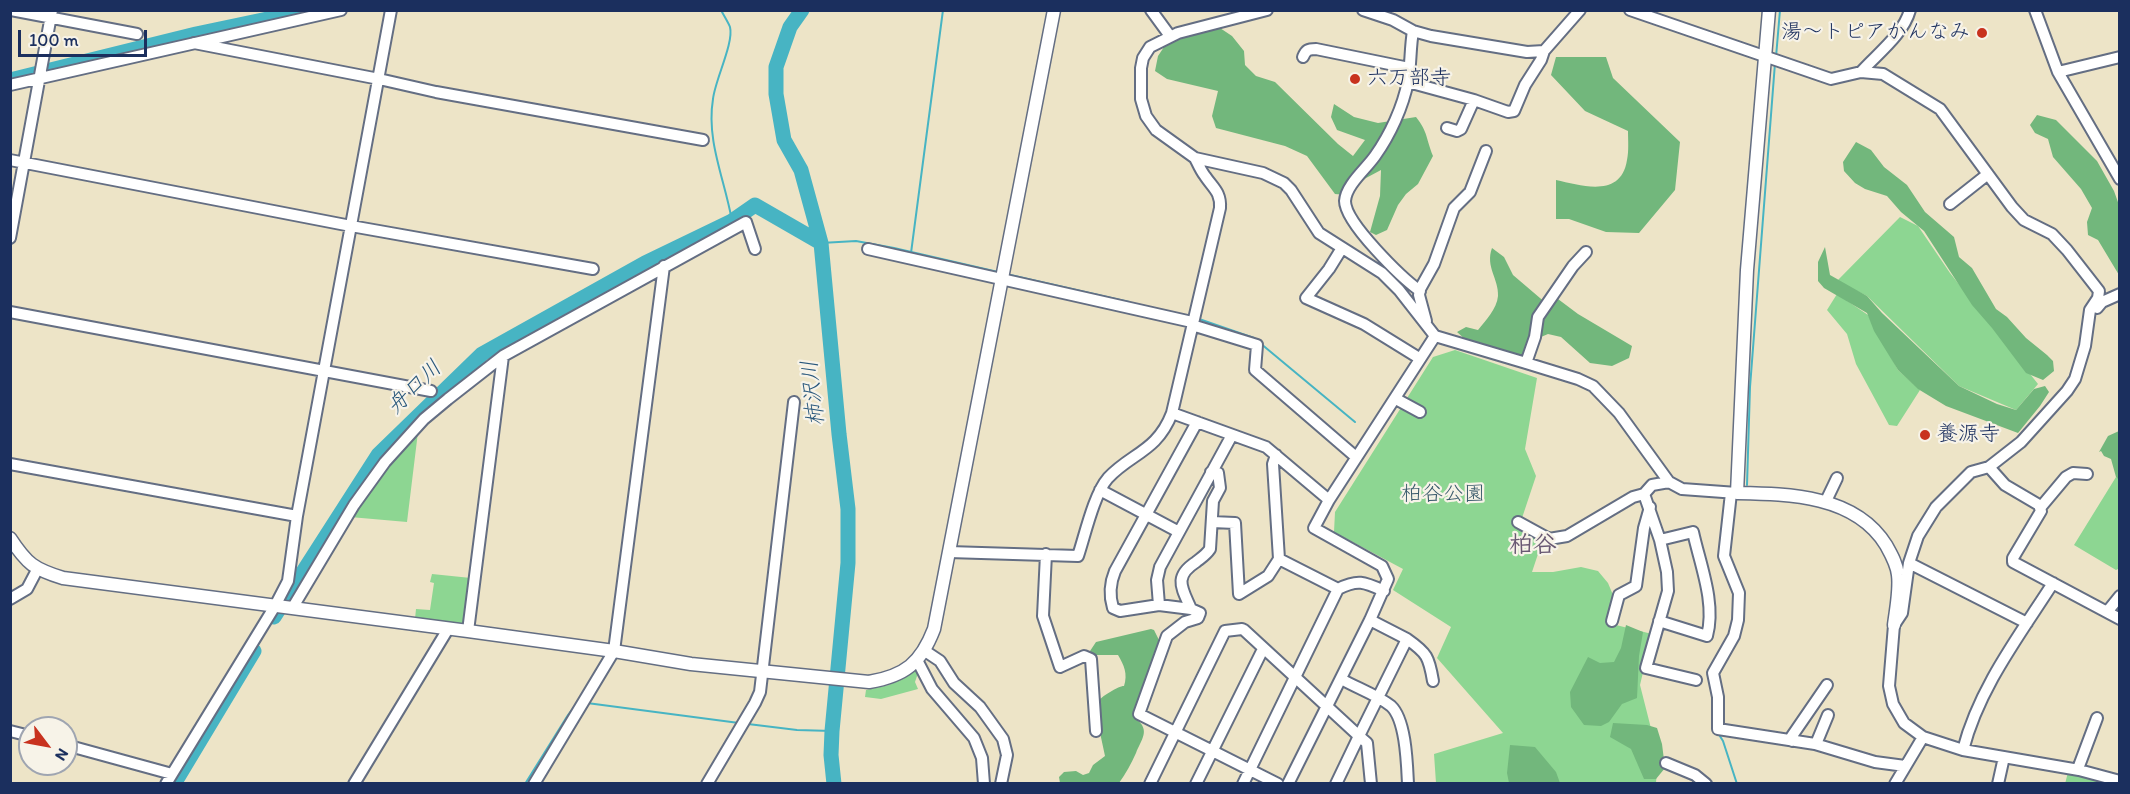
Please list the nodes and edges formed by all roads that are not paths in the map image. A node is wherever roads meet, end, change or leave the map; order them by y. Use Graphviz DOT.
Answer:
graph roads {
  1 [pos="11,10"];
  2 [pos="341,10"];
  3 [pos="392,10"];
  4 [pos="1054,10"];
  5 [pos="1151,10"];
  6 [pos="1267,10"];
  7 [pos="1363,10"];
  8 [pos="1580,10"];
  9 [pos="1630,10"];
  10 [pos="1769,10"];
  11 [pos="1910,10"];
  12 [pos="2035,10"];
  13 [pos="51,14"];
  14 [pos="1413,31"];
  15 [pos="137,34"];
  16 [pos="1170,36"];
  17 [pos="194,43"];
  18 [pos="1544,51"];
  19 [pos="1303,57"];
  20 [pos="1768,57"];
  21 [pos="2120,57"];
  22 [pos="1409,68"];
  23 [pos="1861,72"];
  24 [pos="2058,72"];
  25 [pos="39,79"];
  26 [pos="380,79"];
  27 [pos="1408,82"];
  28 [pos="10,85"];
  29 [pos="1473,100"];
  30 [pos="1447,128"];
  31 [pos="703,140"];
  32 [pos="1486,151"];
  33 [pos="1195,158"];
  34 [pos="10,160"];
  35 [pos="25,163"];
  36 [pos="1988,174"];
  37 [pos="2120,179"];
  38 [pos="1950,204"];
  39 [pos="351,226"];
  40 [pos="10,238"];
  41 [pos="1342,248"];
  42 [pos="755,249"];
  43 [pos="868,249"];
  44 [pos="1586,252"];
  45 [pos="664,266"];
  46 [pos="593,269"];
  47 [pos="1000,279"];
  48 [pos="1420,291"];
  49 [pos="2120,294"];
  50 [pos="10,312"];
  51 [pos="2090,315"];
  52 [pos="1192,324"];
  53 [pos="1426,324"];
  54 [pos="1435,336"];
  55 [pos="503,356"];
  56 [pos="1419,358"];
  57 [pos="1526,363"];
  58 [pos="325,371"];
  59 [pos="430,391"];
  60 [pos="1396,399"];
  61 [pos="794,402"];
  62 [pos="1420,412"];
  63 [pos="1172,413"];
  64 [pos="1197,422"];
  65 [pos="1232,435"];
  66 [pos="1276,455"];
  67 [pos="1356,457"];
  68 [pos="10,464"];
  69 [pos="1989,467"];
  70 [pos="1212,472"];
  71 [pos="2087,474"];
  72 [pos="1837,478"];
  73 [pos="1669,482"];
  74 [pos="1100,489"];
  75 [pos="1734,493"];
  76 [pos="1644,494"];
  77 [pos="1329,500"];
  78 [pos="1826,501"];
  79 [pos="1650,507"];
  80 [pos="2040,508"];
  81 [pos="1147,514"];
  82 [pos="297,516"];
  83 [pos="1212,522"];
  84 [pos="1518,522"];
  85 [pos="1179,532"];
  86 [pos="10,538"];
  87 [pos="1660,540"];
  88 [pos="949,552"];
  89 [pos="1046,554"];
  90 [pos="1279,559"];
  91 [pos="1909,563"];
  92 [pos="37,570"];
  93 [pos="2053,583"];
  94 [pos="1338,589"];
  95 [pos="1384,591"];
  96 [pos="2120,596"];
  97 [pos="10,599"];
  98 [pos="1159,605"];
  99 [pos="275,606"];
  100 [pos="293,607"];
  101 [pos="1191,609"];
  102 [pos="2107,612"];
  103 [pos="2120,619"];
  104 [pos="1370,620"];
  105 [pos="1612,621"];
  106 [pos="1659,621"];
  107 [pos="2027,623"];
  108 [pos="1894,625"];
  109 [pos="448,629"];
  110 [pos="468,631"];
  111 [pos="1407,639"];
  112 [pos="1263,649"];
  113 [pos="614,651"];
  114 [pos="921,656"];
  115 [pos="761,672"];
  116 [pos="1294,677"];
  117 [pos="1341,679"];
  118 [pos="1696,680"];
  119 [pos="1433,681"];
  120 [pos="1827,685"];
  121 [pos="1379,699"];
  122 [pos="1328,706"];
  123 [pos="1828,715"];
  124 [pos="2097,718"];
  125 [pos="1096,731"];
  126 [pos="1174,733"];
  127 [pos="1359,736"];
  128 [pos="1923,737"];
  129 [pos="1792,741"];
  130 [pos="1816,744"];
  131 [pos="78,749"];
  132 [pos="1963,750"];
  133 [pos="1212,751"];
  134 [pos="2004,757"];
  135 [pos="1666,763"];
  136 [pos="1905,766"];
  137 [pos="1250,770"];
  138 [pos="2079,770"];
  139 [pos="169,779"];
  140 [pos="2097,779"];
  141 [pos="2120,781"];
  142 [pos="354,783"];
  143 [pos="534,783"];
  144 [pos="707,783"];
  145 [pos="984,783"];
  146 [pos="1001,783"];
  147 [pos="1150,783"];
  148 [pos="1196,783"];
  149 [pos="1243,783"];
  150 [pos="1278,783"];
  151 [pos="1288,783"];
  152 [pos="1336,783"];
  153 [pos="1371,783"];
  154 [pos="1408,783"];
  155 [pos="1706,783"];
  156 [pos="1895,783"];
  157 [pos="1998,783"];
  1 -- 13 [label="street"];
  2 -- 17 [label="street"];
  3 -- 26 [label="street"];
  4 -- 47 [label="street"];
  5 -- 16 [label="street"];
  6 -- 16 [label="street"];
  7 -- 14 [label="street"];
  8 -- 18 [label="street"];
  9 -- 20 [label="street"];
  10 -- 20 [label="street"];
  11 -- 23 [label="street"];
  12 -- 24 [label="street"];
  13 -- 15 [label="street"];
  13 -- 25 [label="street"];
  14 -- 18 [label="street"];
  14 -- 22 [label="street"];
  16 -- 33 [label="street"];
  17 -- 25 [label="street"];
  17 -- 26 [label="street"];
  18 -- 29 [label="street"];
  19 -- 22 [label="street"];
  20 -- 23 [label="street"];
  20 -- 75 [label="street"];
  21 -- 24 [label="street"];
  22 -- 27 [label="street"];
  23 -- 36 [label="street"];
  24 -- 37 [label="street"];
  25 -- 28 [label="street"];
  25 -- 35 [label="street"];
  26 -- 31 [label="street"];
  26 -- 39 [label="street"];
  27 -- 29 [label="street"];
  27 -- 48 [label="street"];
  29 -- 30 [label="street"];
  32 -- 48 [label="street"];
  33 -- 41 [label="street"];
  33 -- 52 [label="street"];
  34 -- 35 [label="street"];
  35 -- 39 [label="street"];
  35 -- 40 [label="street"];
  36 -- 38 [label="street"];
  36 -- 51 [label="street"];
  39 -- 46 [label="street"];
  39 -- 58 [label="street"];
  41 -- 53 [label="street"];
  41 -- 56 [label="street"];
  42 -- 45 [label="street"];
  43 -- 47 [label="street"];
  44 -- 57 [label="street"];
  45 -- 55 [label="street"];
  45 -- 113 [label="street"];
  47 -- 52 [label="street"];
  47 -- 88 [label="street"];
  48 -- 53 [label="street"];
  49 -- 51 [label="street"];
  50 -- 58 [label="street"];
  51 -- 69 [label="street"];
  52 -- 63 [label="street"];
  52 -- 67 [label="street"];
  53 -- 54 [label="street"];
  54 -- 56 [label="street"];
  54 -- 57 [label="street"];
  55 -- 100 [label="street"];
  55 -- 110 [label="street"];
  56 -- 60 [label="street"];
  57 -- 73 [label="street"];
  58 -- 59 [label="street"];
  58 -- 82 [label="street"];
  60 -- 62 [label="street"];
  60 -- 67 [label="street"];
  61 -- 115 [label="street"];
  63 -- 64 [label="street"];
  63 -- 74 [label="street"];
  64 -- 65 [label="street"];
  64 -- 81 [label="street"];
  65 -- 66 [label="street"];
  65 -- 70 [label="street"];
  66 -- 77 [label="street"];
  66 -- 90 [label="street"];
  67 -- 77 [label="street"];
  68 -- 82 [label="street"];
  69 -- 80 [label="street"];
  69 -- 91 [label="street"];
  70 -- 83 [label="street"];
  70 -- 85 [label="street"];
  71 -- 80 [label="street"];
  72 -- 78 [label="street"];
  73 -- 75 [label="street"];
  73 -- 76 [label="street"];
  74 -- 81 [label="street"];
  74 -- 89 [label="street"];
  75 -- 78 [label="street"];
  75 -- 129 [label="street"];
  76 -- 79 [label="street"];
  76 -- 84 [label="street"];
  77 -- 95 [label="street"];
  78 -- 108 [label="street"];
  79 -- 87 [label="street"];
  79 -- 105 [label="street"];
  80 -- 93 [label="street"];
  81 -- 85 [label="street"];
  81 -- 98 [label="street"];
  82 -- 99 [label="street"];
  83 -- 90 [label="street"];
  83 -- 101 [label="street"];
  85 -- 98 [label="street"];
  86 -- 92 [label="street"];
  87 -- 106 [label="street"];
  87 -- 106 [label="street"];
  88 -- 89 [label="street"];
  88 -- 114 [label="street"];
  89 -- 125 [label="street"];
  90 -- 94 [label="street"];
  91 -- 107 [label="street"];
  91 -- 108 [label="street"];
  92 -- 97 [label="street"];
  92 -- 99 [label="street"];
  93 -- 102 [label="street"];
  93 -- 107 [label="street"];
  94 -- 95 [label="street"];
  94 -- 116 [label="street"];
  95 -- 104 [label="street"];
  96 -- 102 [label="street"];
  98 -- 101 [label="street"];
  99 -- 100 [label="street"];
  99 -- 139 [label="street"];
  100 -- 109 [label="street"];
  101 -- 126 [label="street"];
  102 -- 103 [label="street"];
  104 -- 111 [label="street"];
  104 -- 117 [label="street"];
  106 -- 118 [label="street"];
  107 -- 132 [label="street"];
  108 -- 128 [label="street"];
  109 -- 110 [label="street"];
  109 -- 142 [label="street"];
  110 -- 113 [label="street"];
  111 -- 119 [label="street"];
  111 -- 121 [label="street"];
  112 -- 116 [label="street"];
  112 -- 126 [label="street"];
  112 -- 133 [label="street"];
  113 -- 115 [label="street"];
  113 -- 143 [label="street"];
  114 -- 115 [label="street"];
  114 -- 145 [label="street"];
  114 -- 146 [label="street"];
  115 -- 144 [label="street"];
  116 -- 122 [label="street"];
  116 -- 137 [label="street"];
  117 -- 121 [label="street"];
  117 -- 122 [label="street"];
  120 -- 129 [label="street"];
  121 -- 127 [label="street"];
  121 -- 154 [label="street"];
  122 -- 127 [label="street"];
  122 -- 151 [label="street"];
  123 -- 130 [label="street"];
  124 -- 138 [label="street"];
  126 -- 133 [label="street"];
  126 -- 147 [label="street"];
  127 -- 152 [label="street"];
  127 -- 153 [label="street"];
  128 -- 132 [label="street"];
  128 -- 136 [label="street"];
  129 -- 130 [label="street"];
  130 -- 136 [label="street"];
  131 -- 139 [label="street"];
  132 -- 134 [label="street"];
  133 -- 137 [label="street"];
  133 -- 148 [label="street"];
  134 -- 138 [label="street"];
  134 -- 157 [label="street"];
  135 -- 155 [label="street"];
  136 -- 156 [label="street"];
  137 -- 149 [label="street"];
  137 -- 150 [label="street"];
  138 -- 140 [label="street"];
  140 -- 141 [label="street"];
}
